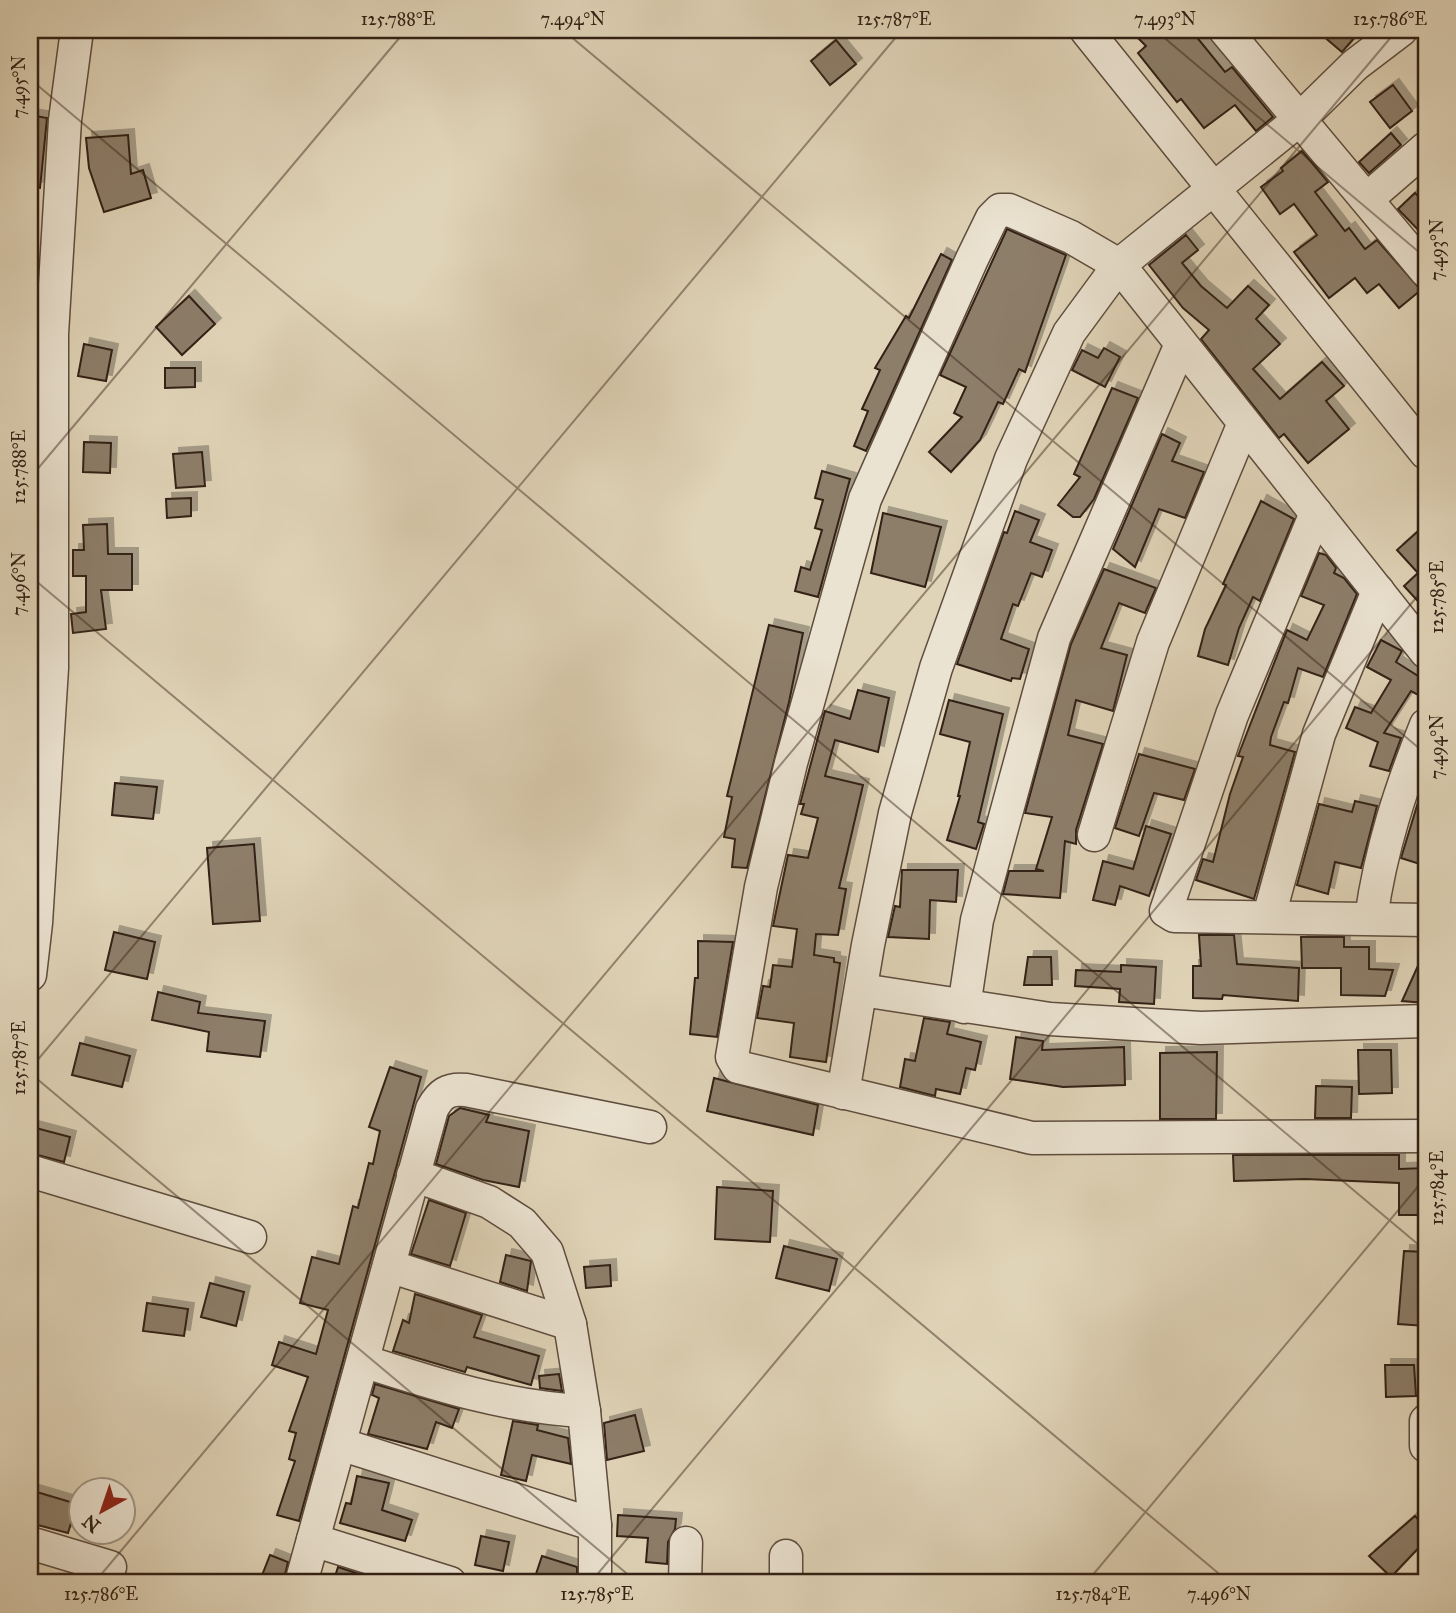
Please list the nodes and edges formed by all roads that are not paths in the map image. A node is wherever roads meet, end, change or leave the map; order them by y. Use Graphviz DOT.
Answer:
graph roads {
  1 [pos="77,30"];
  2 [pos="1086,30"];
  3 [pos="1401,30"];
  4 [pos="1228,31"];
  5 [pos="1300,118"];
  6 [pos="1426,148"];
  7 [pos="1214,189"];
  8 [pos="1367,199"];
  9 [pos="1119,265"];
  10 [pos="1426,271"];
  11 [pos="1181,344"];
  12 [pos="1244,423"];
  13 [pos="1426,453"];
  14 [pos="1316,513"];
  15 [pos="40,541"];
  16 [pos="1378,591"];
  17 [pos="1426,652"];
  18 [pos="41,676"];
  19 [pos="1426,725"];
  20 [pos="1094,835"];
  21 [pos="1269,916"];
  22 [pos="1371,918"];
  23 [pos="1426,920"];
  24 [pos="30,975"];
  25 [pos="862,990"];
  26 [pos="964,1007"];
  27 [pos="1426,1021"];
  28 [pos="843,1093"];
  29 [pos="650,1128"];
  30 [pos="1426,1136"];
  31 [pos="30,1171"];
  32 [pos="413,1175"];
  33 [pos="250,1237"];
  34 [pos="389,1266"];
  35 [pos="570,1324"];
  36 [pos="363,1361"];
  37 [pos="584,1411"];
  38 [pos="1426,1424"];
  39 [pos="340,1444"];
  40 [pos="1426,1446"];
  41 [pos="595,1525"];
  42 [pos="313,1540"];
  43 [pos="30,1543"];
  44 [pos="686,1543"];
  45 [pos="110,1567"];
  46 [pos="300,1583"];
  47 [pos="450,1583"];
  48 [pos="595,1583"];
  49 [pos="685,1583"];
  1 -- 15 [label="street"];
  2 -- 7 [label="street"];
  3 -- 5 [label="street"];
  4 -- 5 [label="street"];
  5 -- 7 [label="street"];
  5 -- 8 [label="street"];
  6 -- 8 [label="street"];
  7 -- 9 [label="street"];
  7 -- 13 [label="street"];
  8 -- 10 [label="street"];
  9 -- 11 [label="street"];
  9 -- 25 [label="street"];
  9 -- 28 [label="street"];
  11 -- 12 [label="street"];
  11 -- 26 [label="street"];
  12 -- 14 [label="street"];
  12 -- 20 [label="street"];
  14 -- 16 [label="street"];
  14 -- 21 [label="street"];
  15 -- 18 [label="street"];
  16 -- 17 [label="street"];
  16 -- 21 [label="street"];
  18 -- 24 [label="street"];
  19 -- 22 [label="street"];
  21 -- 22 [label="street"];
  22 -- 23 [label="street"];
  25 -- 26 [label="street"];
  25 -- 28 [label="street"];
  26 -- 27 [label="street"];
  28 -- 30 [label="street"];
  29 -- 32 [label="street"];
  31 -- 33 [label="street"];
  32 -- 34 [label="street"];
  32 -- 35 [label="street"];
  34 -- 35 [label="street"];
  34 -- 36 [label="street"];
  35 -- 37 [label="street"];
  36 -- 37 [label="street"];
  36 -- 39 [label="street"];
  37 -- 41 [label="street"];
  38 -- 40 [label="street"];
  39 -- 41 [label="street"];
  39 -- 42 [label="street"];
  41 -- 48 [label="street"];
  42 -- 46 [label="street"];
  42 -- 47 [label="street"];
  43 -- 45 [label="street"];
  44 -- 49 [label="street"];
}
